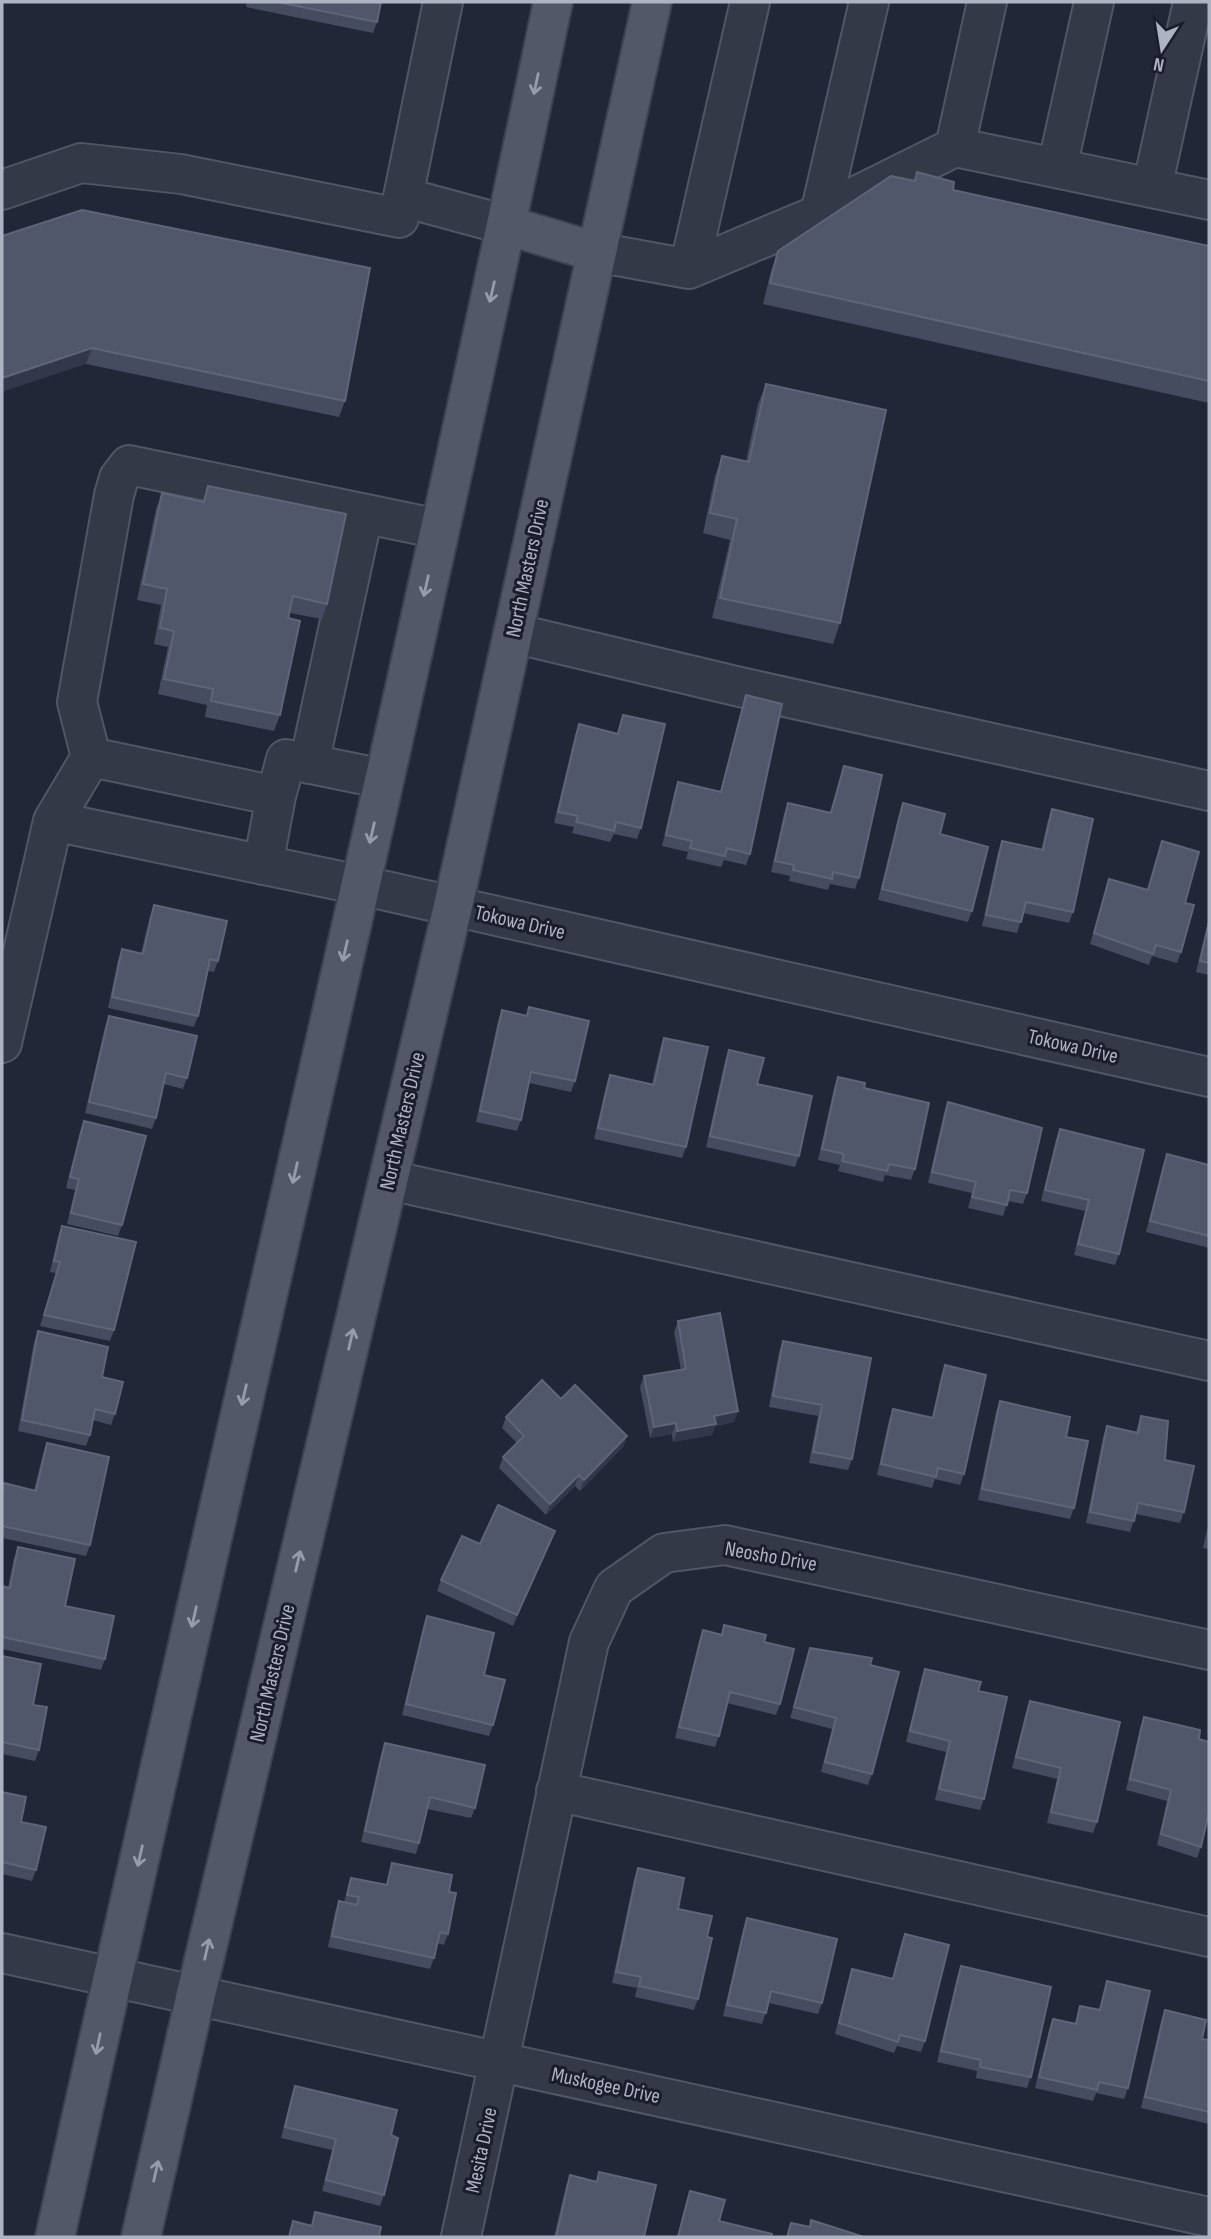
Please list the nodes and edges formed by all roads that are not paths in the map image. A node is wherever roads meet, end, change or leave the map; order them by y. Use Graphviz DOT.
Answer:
graph roads {
  1 [pos="443,2"];
  2 [pos="553,2"];
  3 [pos="652,2"];
  4 [pos="750,2"];
  5 [pos="869,2"];
  6 [pos="987,2"];
  7 [pos="1094,2"];
  8 [pos="1193,2"];
  9 [pos="955,147"];
  10 [pos="1056,168"];
  11 [pos="1152,188"];
  12 [pos="2,190"];
  13 [pos="403,197"];
  14 [pos="1209,200"];
  15 [pos="820,214"];
  16 [pos="506,225"];
  17 [pos="596,252"];
  18 [pos="689,269"];
  19 [pos="363,515"];
  20 [pos="439,529"];
  21 [pos="513,633"];
  22 [pos="91,757"];
  23 [pos="309,764"];
  24 [pos="384,779"];
  25 [pos="1209,791"];
  26 [pos="276,796"];
  27 [pos="52,821"];
  28 [pos="263,865"];
  29 [pos="360,885"];
  30 [pos="453,906"];
  31 [pos="2,1043"];
  32 [pos="1209,1077"];
  33 [pos="388,1180"];
  34 [pos="1209,1361"];
  35 [pos="1209,1650"];
  36 [pos="556,1791"];
  37 [pos="1209,1937"];
  38 [pos="2,1953"];
  39 [pos="112,1977"];
  40 [pos="196,1994"];
  41 [pos="500,2062"];
  42 [pos="1209,2217"];
  43 [pos="55,2237"];
  44 [pos="141,2237"];
  45 [pos="461,2237"];
  1 -- 13 [label="street"];
  2 -- 16 [label="main road, one-way"];
  3 -- 17 [label="main road, North Masters Drive"];
  4 -- 18 [label="street"];
  5 -- 15 [label="street"];
  6 -- 9 [label="street"];
  7 -- 10 [label="street"];
  8 -- 11 [label="street"];
  9 -- 10 [label="street"];
  9 -- 15 [label="street"];
  10 -- 11 [label="street"];
  11 -- 14 [label="street"];
  12 -- 13 [label="street"];
  13 -- 16 [label="street"];
  15 -- 18 [label="street"];
  16 -- 17 [label="main road"];
  16 -- 20 [label="main road, one-way"];
  17 -- 18 [label="street"];
  17 -- 21 [label="main road, North Masters Drive"];
  19 -- 20 [label="street"];
  19 -- 22 [label="street"];
  19 -- 23 [label="street"];
  20 -- 24 [label="main road, one-way"];
  21 -- 25 [label="street"];
  21 -- 30 [label="main road, North Masters Drive"];
  22 -- 26 [label="street"];
  22 -- 27 [label="street"];
  23 -- 24 [label="street"];
  23 -- 26 [label="street"];
  24 -- 29 [label="main road, one-way"];
  26 -- 28 [label="street"];
  27 -- 28 [label="street, Tokowa Drive"];
  27 -- 31 [label="street"];
  28 -- 29 [label="street, Tokowa Drive"];
  29 -- 30 [label="street, Tokowa Drive"];
  29 -- 39 [label="main road, one-way"];
  30 -- 32 [label="street, Tokowa Drive"];
  30 -- 33 [label="main road, North Masters Drive"];
  33 -- 34 [label="street"];
  40 -- 33 [label="main road, North Masters Drive, one-way"];
  35 -- 36 [label="street, Neosho Drive"];
  36 -- 37 [label="street"];
  36 -- 41 [label="street, Neosho Drive"];
  38 -- 39 [label="street, Muskogee Drive"];
  39 -- 40 [label="street, Muskogee Drive"];
  39 -- 43 [label="main road, one-way"];
  40 -- 41 [label="street, Muskogee Drive"];
  44 -- 40 [label="main road, North Masters Drive, one-way"];
  41 -- 42 [label="street, Muskogee Drive"];
  41 -- 45 [label="street, Mesita Drive"];
}
